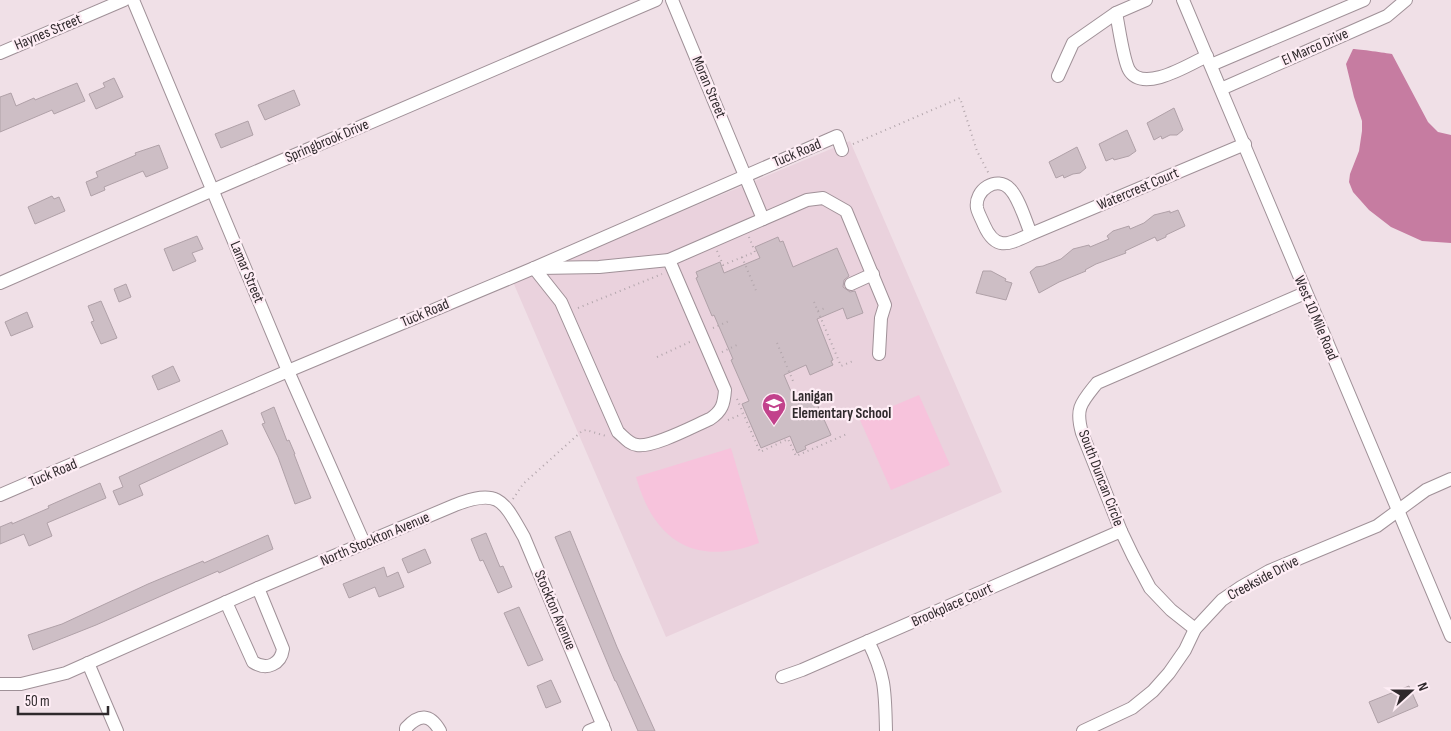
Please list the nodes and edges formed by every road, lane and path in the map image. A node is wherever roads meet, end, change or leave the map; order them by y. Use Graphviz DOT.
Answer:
graph roads {
  1 [pos="124,0"];
  2 [pos="133,0"];
  3 [pos="656,0"];
  4 [pos="672,0"];
  5 [pos="1146,0"];
  6 [pos="1183,0"];
  7 [pos="1364,0"];
  8 [pos="1406,0"];
  9 [pos="1116,13"];
  10 [pos="0,53"];
  11 [pos="1209,60"];
  12 [pos="1058,76"];
  13 [pos="1221,89"];
  14 [pos="1245,144"];
  15 [pos="842,149"];
  16 [pos="745,175"];
  17 [pos="995,184"];
  18 [pos="213,190"];
  19 [pos="763,219"];
  20 [pos="1031,234"];
  21 [pos="748,235"];
  22 [pos="716,249"];
  23 [pos="742,257"];
  24 [pos="671,265"];
  25 [pos="534,268"];
  26 [pos="872,274"];
  27 [pos="0,283"];
  28 [pos="851,284"];
  29 [pos="757,292"];
  30 [pos="1305,293"];
  31 [pos="814,302"];
  32 [pos="825,308"];
  33 [pos="818,311"];
  34 [pos="566,313"];
  35 [pos="777,342"];
  36 [pos="740,344"];
  37 [pos="718,354"];
  38 [pos="879,354"];
  39 [pos="853,361"];
  40 [pos="288,371"];
  41 [pos="794,381"];
  42 [pos="736,396"];
  43 [pos="743,413"];
  44 [pos="726,420"];
  45 [pos="847,434"];
  46 [pos="612,437"];
  47 [pos="1451,480"];
  48 [pos="0,495"];
  49 [pos="493,498"];
  50 [pos="507,508"];
  51 [pos="1399,510"];
  52 [pos="1122,531"];
  53 [pos="364,543"];
  54 [pos="258,588"];
  55 [pos="226,602"];
  56 [pos="1195,629"];
  57 [pos="1451,636"];
  58 [pos="868,641"];
  59 [pos="88,663"];
  60 [pos="782,677"];
  61 [pos="0,684"];
  62 [pos="604,728"];
  63 [pos="117,731"];
  64 [pos="406,731"];
  65 [pos="440,731"];
  66 [pos="589,731"];
  67 [pos="886,731"];
  68 [pos="1083,731"];
  1 -- 10 [label="street, Haynes Street"];
  2 -- 18 [label="street, Lamar Street"];
  3 -- 18 [label="street, Springbrook Drive"];
  4 -- 16 [label="street, Moran Street"];
  5 -- 9 [label="street"];
  6 -- 11 [label="street, West 10 Mile Road"];
  7 -- 11 [label="street, El Marco Drive"];
  8 -- 13 [label="street, El Marco Drive"];
  9 -- 11 [label="street, El Marco Drive"];
  9 -- 12 [label="street"];
  11 -- 13 [label="street, West 10 Mile Road"];
  13 -- 14 [label="street, West 10 Mile Road"];
  14 -- 20 [label="street, Watercrest Court"];
  14 -- 30 [label="street, West 10 Mile Road"];
  15 -- 16 [label="street, Tuck Road"];
  15 -- 17 [label="path"];
  16 -- 19 [label="street, Moran Street"];
  16 -- 25 [label="street, Tuck Road"];
  17 -- 20 [label="street"];
  17 -- 20 [label="street, Watercrest Court"];
  18 -- 27 [label="street, Springbrook Drive"];
  18 -- 40 [label="street, Lamar Street"];
  19 -- 24 [label="street"];
  19 -- 26 [label="street"];
  21 -- 23 [label="path"];
  22 -- 23 [label="path"];
  23 -- 29 [label="path"];
  24 -- 25 [label="street"];
  24 -- 34 [label="path"];
  24 -- 34 [label="street"];
  25 -- 34 [label="street"];
  25 -- 40 [label="street, Tuck Road"];
  26 -- 28 [label="street"];
  26 -- 38 [label="street"];
  30 -- 51 [label="street, West 10 Mile Road"];
  30 -- 52 [label="street, South Duncan Circle"];
  31 -- 33 [label="path"];
  32 -- 33 [label="path"];
  33 -- 39 [label="path"];
  35 -- 41 [label="path"];
  36 -- 37 [label="path"];
  40 -- 48 [label="street, Tuck Road"];
  40 -- 53 [label="street, Lamar Street"];
  42 -- 43 [label="path"];
  43 -- 44 [label="path"];
  43 -- 45 [label="path"];
  46 -- 50 [label="path"];
  47 -- 51 [label="street, Creekside Drive"];
  49 -- 50 [label="street, Stockton Avenue"];
  49 -- 53 [label="street, North Stockton Avenue"];
  50 -- 62 [label="street, Stockton Avenue"];
  51 -- 56 [label="street, Creekside Drive"];
  51 -- 57 [label="street, West 10 Mile Road"];
  52 -- 56 [label="street, South Duncan Circle"];
  52 -- 58 [label="street, Brookplace Court"];
  53 -- 54 [label="street, North Stockton Avenue"];
  54 -- 55 [label="street, North Stockton Avenue"];
  54 -- 55 [label="street"];
  55 -- 59 [label="street, North Stockton Avenue"];
  56 -- 68 [label="street, Creekside Drive"];
  58 -- 60 [label="street, Brookplace Court"];
  58 -- 67 [label="street"];
  59 -- 61 [label="street, North Stockton Avenue"];
  59 -- 63 [label="street"];
  62 -- 66 [label="street"];
  64 -- 65 [label="street"];
}
